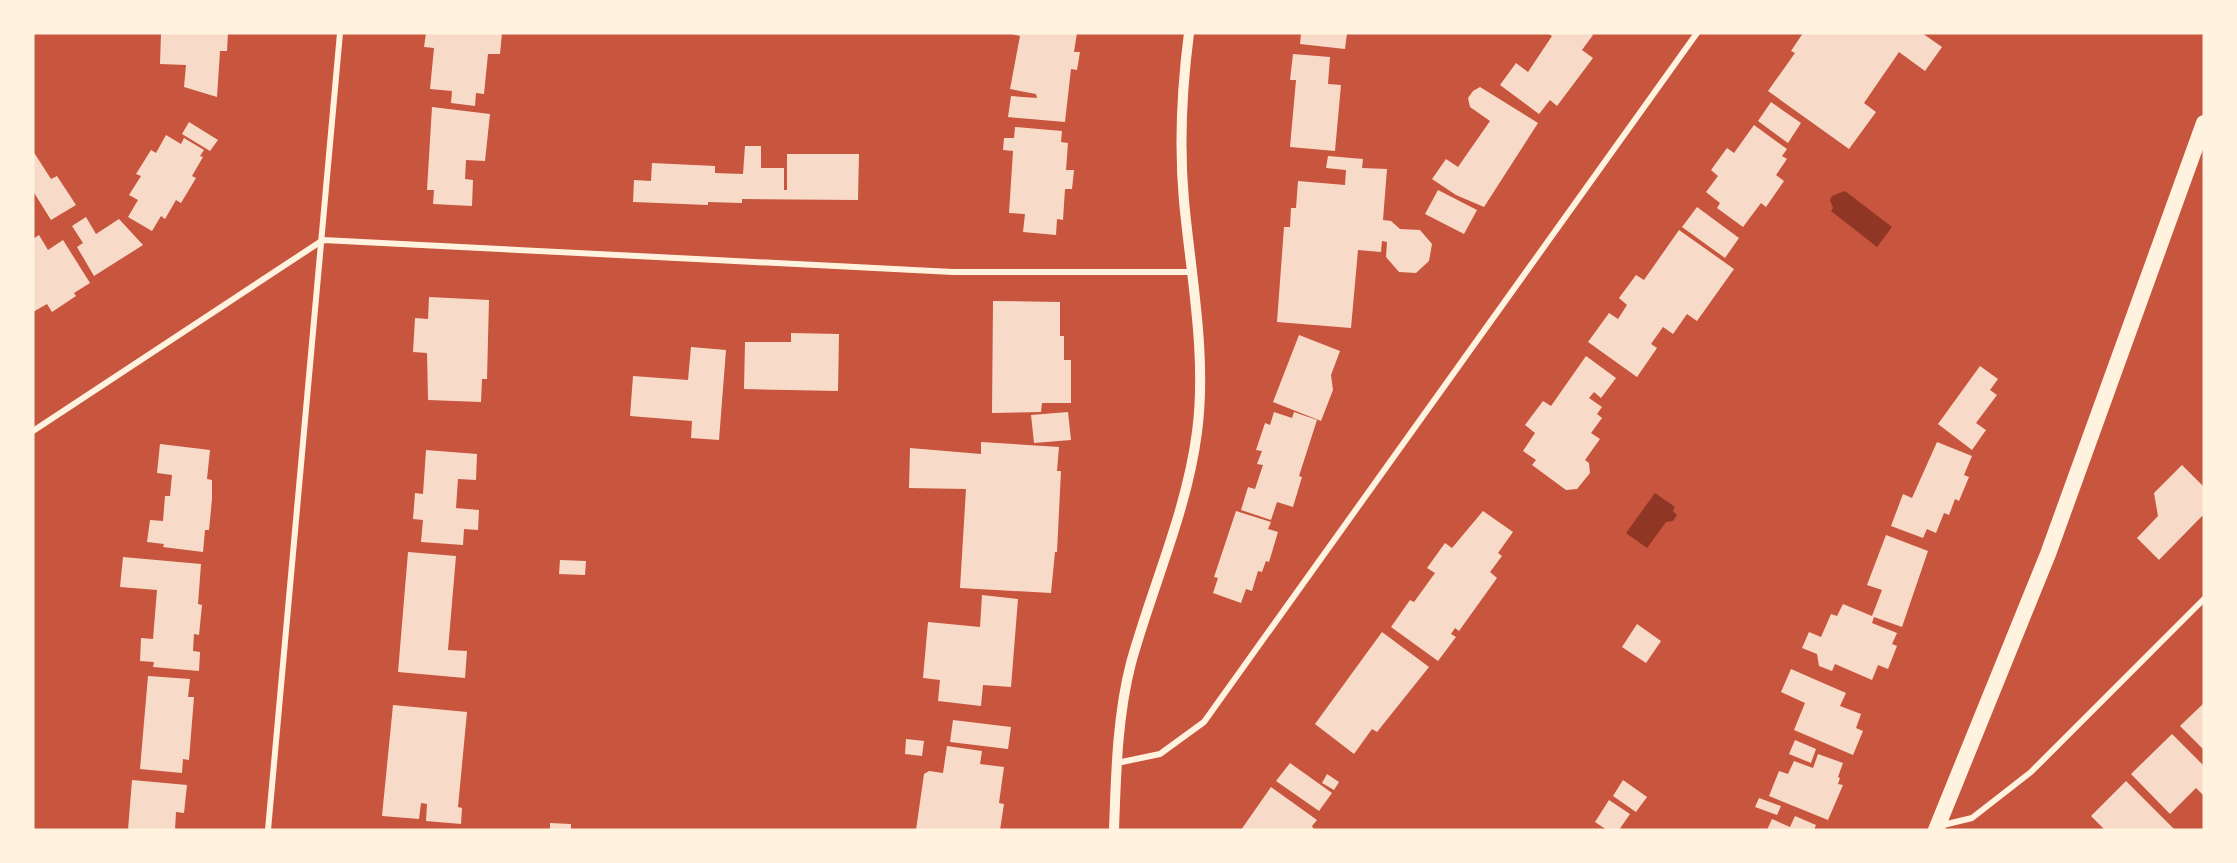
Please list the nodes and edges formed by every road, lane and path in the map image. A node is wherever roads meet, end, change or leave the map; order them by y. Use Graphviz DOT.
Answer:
graph roads {
  1 [pos="340,33"];
  2 [pos="1189,33"];
  3 [pos="1697,33"];
  4 [pos="2204,123"];
  5 [pos="323,240"];
  6 [pos="1191,272"];
  7 [pos="33,431"];
  8 [pos="2204,599"];
  9 [pos="1117,763"];
  10 [pos="1937,828"];
  11 [pos="268,830"];
  12 [pos="1114,830"];
  1 -- 5 [label="street"];
  2 -- 6 [label="street"];
  3 -- 9 [label="street"];
  4 -- 10 [label="highway"];
  5 -- 6 [label="street"];
  5 -- 7 [label="street"];
  5 -- 11 [label="street"];
  6 -- 9 [label="street"];
  8 -- 10 [label="street"];
  9 -- 12 [label="street"];
}
